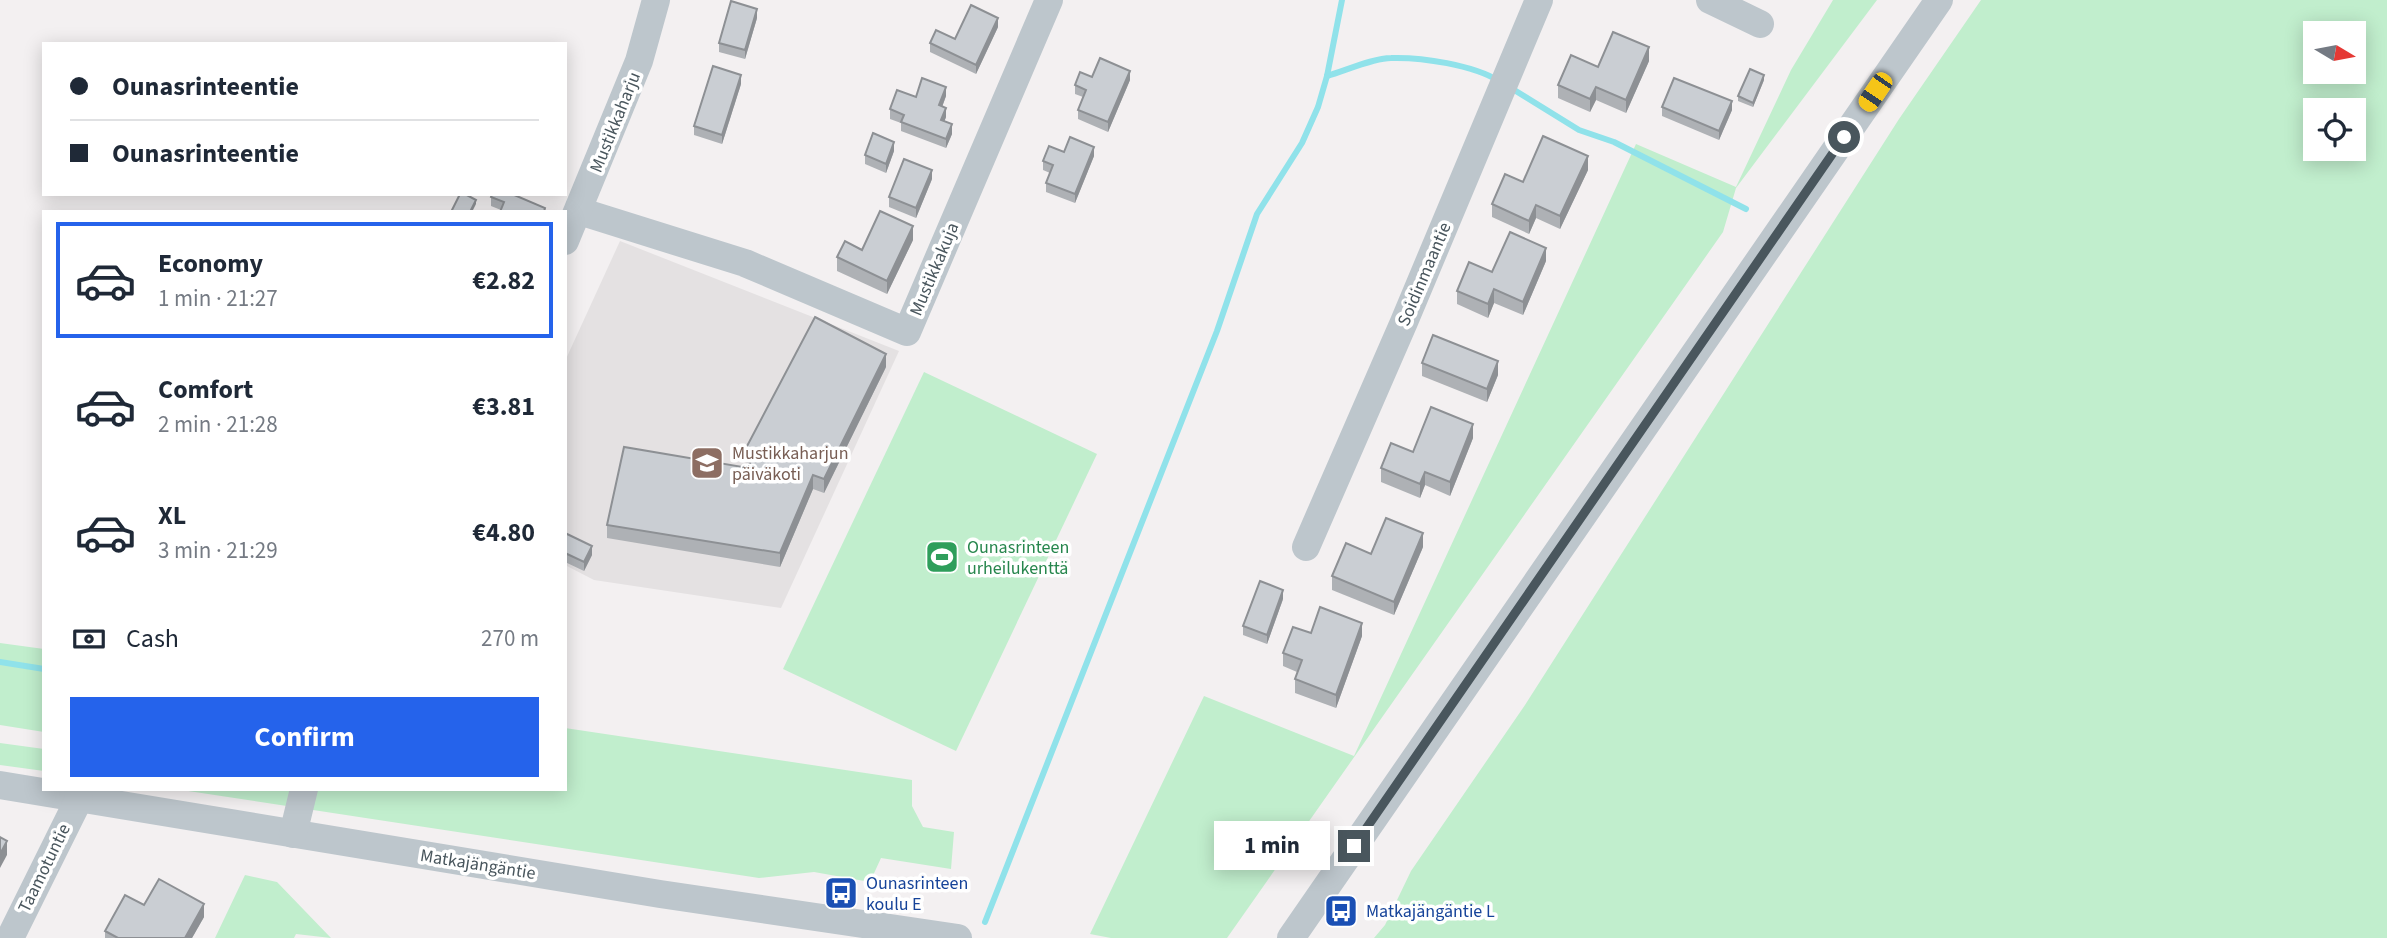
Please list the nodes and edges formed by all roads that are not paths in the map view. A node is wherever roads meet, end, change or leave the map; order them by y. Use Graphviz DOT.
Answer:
graph roads {
  1 [pos="656,0"];
  2 [pos="1049,0"];
  3 [pos="1539,0"];
  4 [pos="1710,0"];
  5 [pos="1939,0"];
  6 [pos="1760,24"];
  7 [pos="579,211"];
  8 [pos="567,237"];
  9 [pos="1306,547"];
  10 [pos="0,785"];
  11 [pos="304,791"];
  12 [pos="79,799"];
  13 [pos="293,834"];
  14 [pos="10,938"];
  15 [pos="958,938"];
  16 [pos="1291,938"];
  1 -- 7 [label="street, Mustikkaharju"];
  2 -- 7 [label="street, Mustikkakuja"];
  3 -- 9 [label="street, Soidinmaantie"];
  4 -- 6 [label="street"];
  5 -- 16 [label="street"];
  7 -- 8 [label="street, Mustikkaharju"];
  10 -- 12 [label="street, Matkajängäntie"];
  11 -- 13 [label="street"];
  12 -- 13 [label="street, Matkajängäntie"];
  12 -- 14 [label="street, Taamotuntie"];
  13 -- 15 [label="street, Matkajängäntie"];
}
